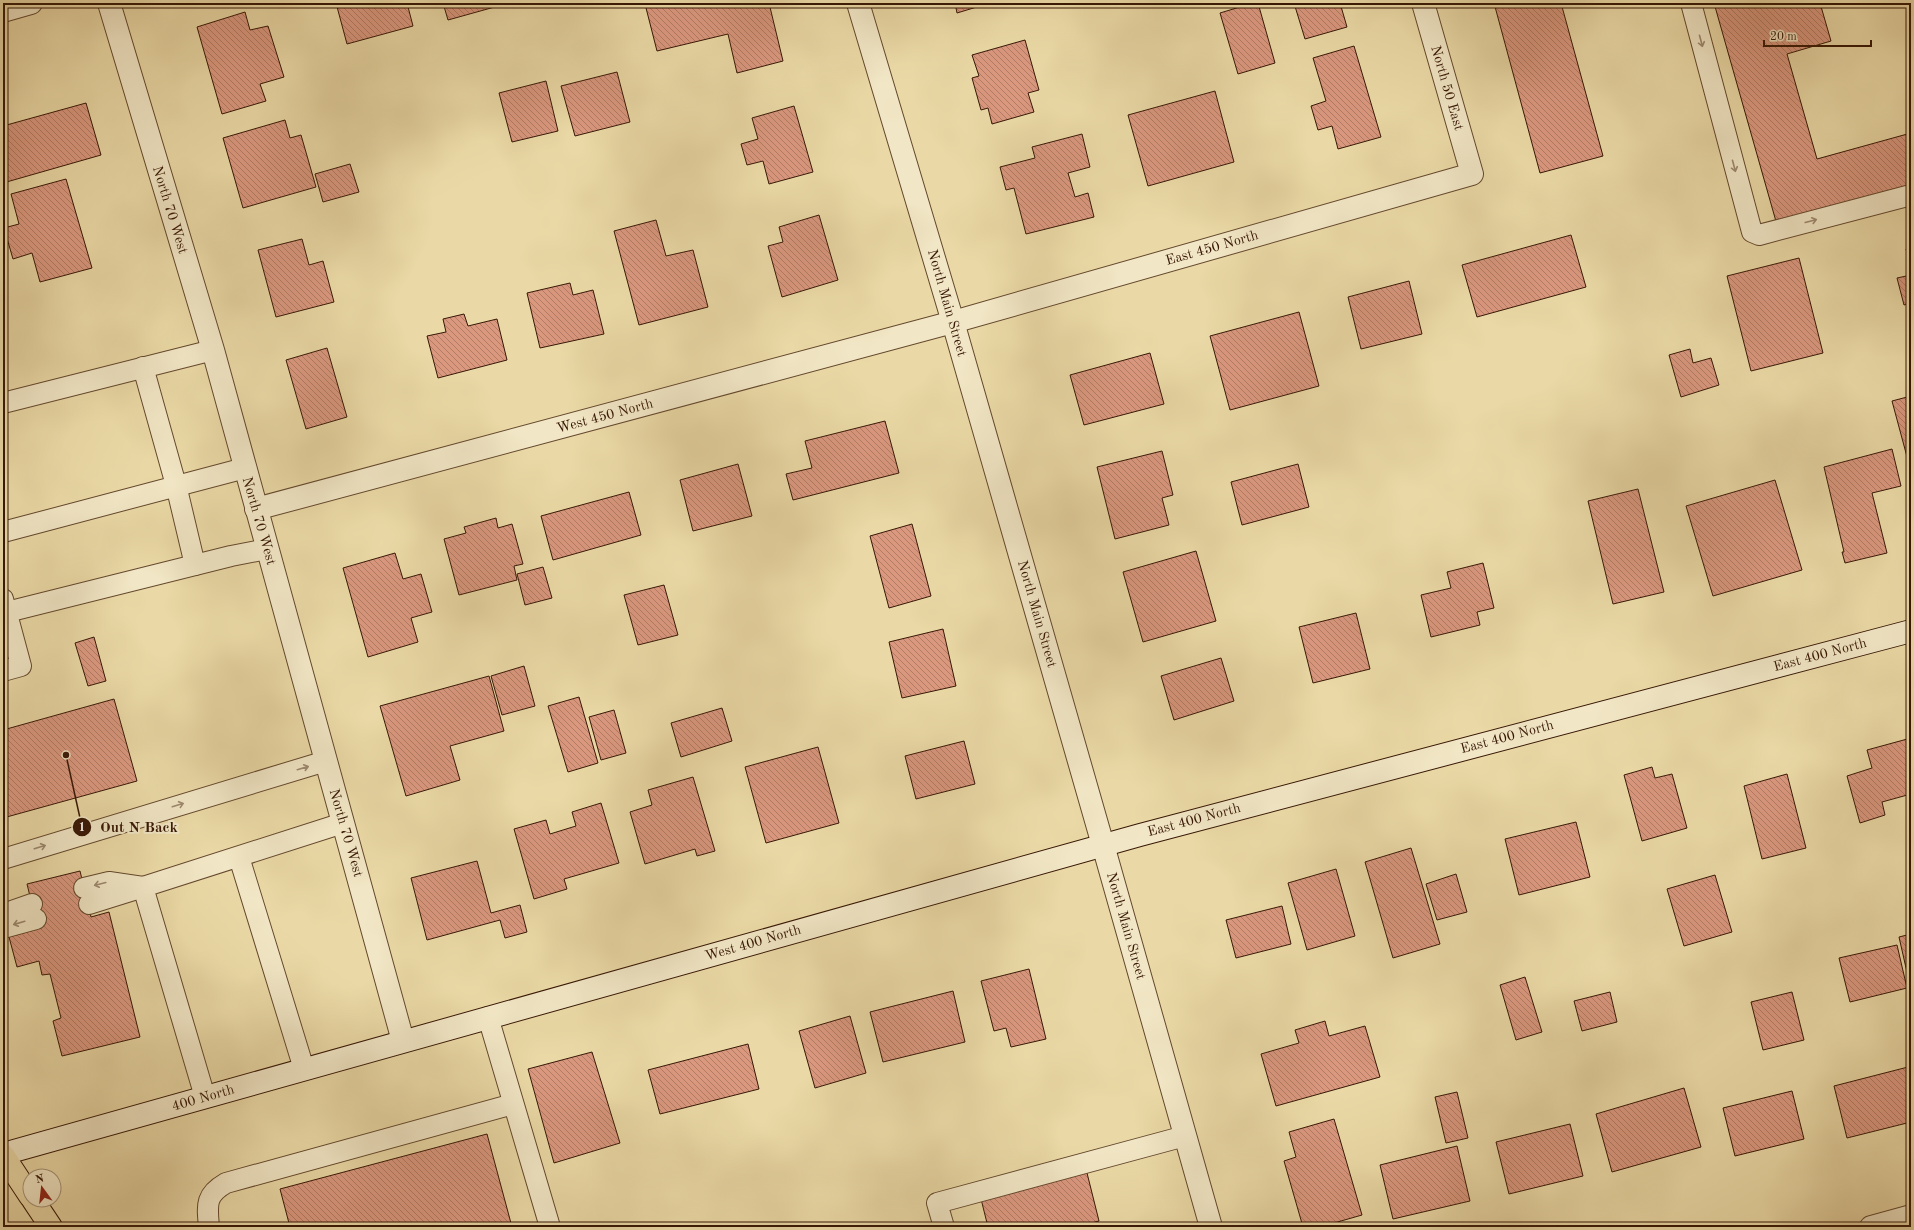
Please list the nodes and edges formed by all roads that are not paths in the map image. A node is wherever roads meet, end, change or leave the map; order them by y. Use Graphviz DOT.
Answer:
graph roads {
  1 [pos="31,3"];
  2 [pos="108,3"];
  3 [pos="858,3"];
  4 [pos="1423,3"];
  5 [pos="1691,3"];
  6 [pos="3,11"];
  7 [pos="1472,174"];
  8 [pos="1911,195"];
  9 [pos="953,322"];
  10 [pos="213,350"];
  11 [pos="142,367"];
  12 [pos="3,403"];
  13 [pos="245,468"];
  14 [pos="176,485"];
  15 [pos="256,509"];
  16 [pos="3,532"];
  17 [pos="267,549"];
  18 [pos="195,565"];
  19 [pos="5,605"];
  20 [pos="1911,631"];
  21 [pos="12,669"];
  22 [pos="326,761"];
  23 [pos="343,823"];
  24 [pos="1103,845"];
  25 [pos="239,857"];
  26 [pos="3,859"];
  27 [pos="143,887"];
  28 [pos="86,896"];
  29 [pos="3,914"];
  30 [pos="3,928"];
  31 [pos="488,1017"];
  32 [pos="403,1041"];
  33 [pos="304,1069"];
  34 [pos="205,1097"];
  35 [pos="513,1104"];
  36 [pos="1185,1136"];
  37 [pos="3,1155"];
  38 [pos="22,1184"];
  39 [pos="38,1208"];
  40 [pos="1911,1216"];
  41 [pos="51,1227"];
  42 [pos="209,1227"];
  43 [pos="550,1227"];
  44 [pos="944,1227"];
  45 [pos="1211,1227"];
  46 [pos="1871,1227"];
  1 -- 6 [label="street"];
  2 -- 10 [label="street, North 70 West"];
  3 -- 9 [label="street, North Main Street"];
  4 -- 7 [label="street, North 50 East"];
  5 -- 8 [label="lane, one-way"];
  7 -- 9 [label="street, East 450 North"];
  9 -- 15 [label="street, West 450 North"];
  9 -- 24 [label="street, North Main Street"];
  10 -- 11 [label="lane"];
  10 -- 13 [label="street, North 70 West"];
  11 -- 12 [label="lane"];
  11 -- 14 [label="lane"];
  13 -- 14 [label="lane"];
  13 -- 15 [label="street, North 70 West"];
  14 -- 16 [label="lane"];
  14 -- 18 [label="lane"];
  15 -- 17 [label="street, North 70 West"];
  17 -- 18 [label="lane"];
  17 -- 22 [label="street, North 70 West"];
  18 -- 19 [label="lane"];
  19 -- 21 [label="lane"];
  20 -- 24 [label="street, East 400 North"];
  22 -- 23 [label="street, North 70 West"];
  26 -- 22 [label="lane, one-way"];
  23 -- 25 [label="lane"];
  23 -- 32 [label="street, North 70 West"];
  24 -- 31 [label="street, West 400 North"];
  24 -- 36 [label="street, North Main Street"];
  25 -- 27 [label="lane"];
  25 -- 33 [label="lane"];
  27 -- 28 [label="lane, one-way"];
  27 -- 34 [label="lane"];
  29 -- 30 [label="lane, one-way"];
  31 -- 32 [label="street, West 400 North"];
  31 -- 35 [label="lane"];
  32 -- 33 [label="street, 400 North"];
  33 -- 34 [label="street, 400 North"];
  34 -- 37 [label="street, 400 North"];
  35 -- 42 [label="lane"];
  35 -- 43 [label="lane"];
  36 -- 44 [label="lane"];
  36 -- 45 [label="street, North Main Street"];
  37 -- 38 [label="main road"];
  39 -- 41 [label="main road"];
  40 -- 46 [label="street"];
}
